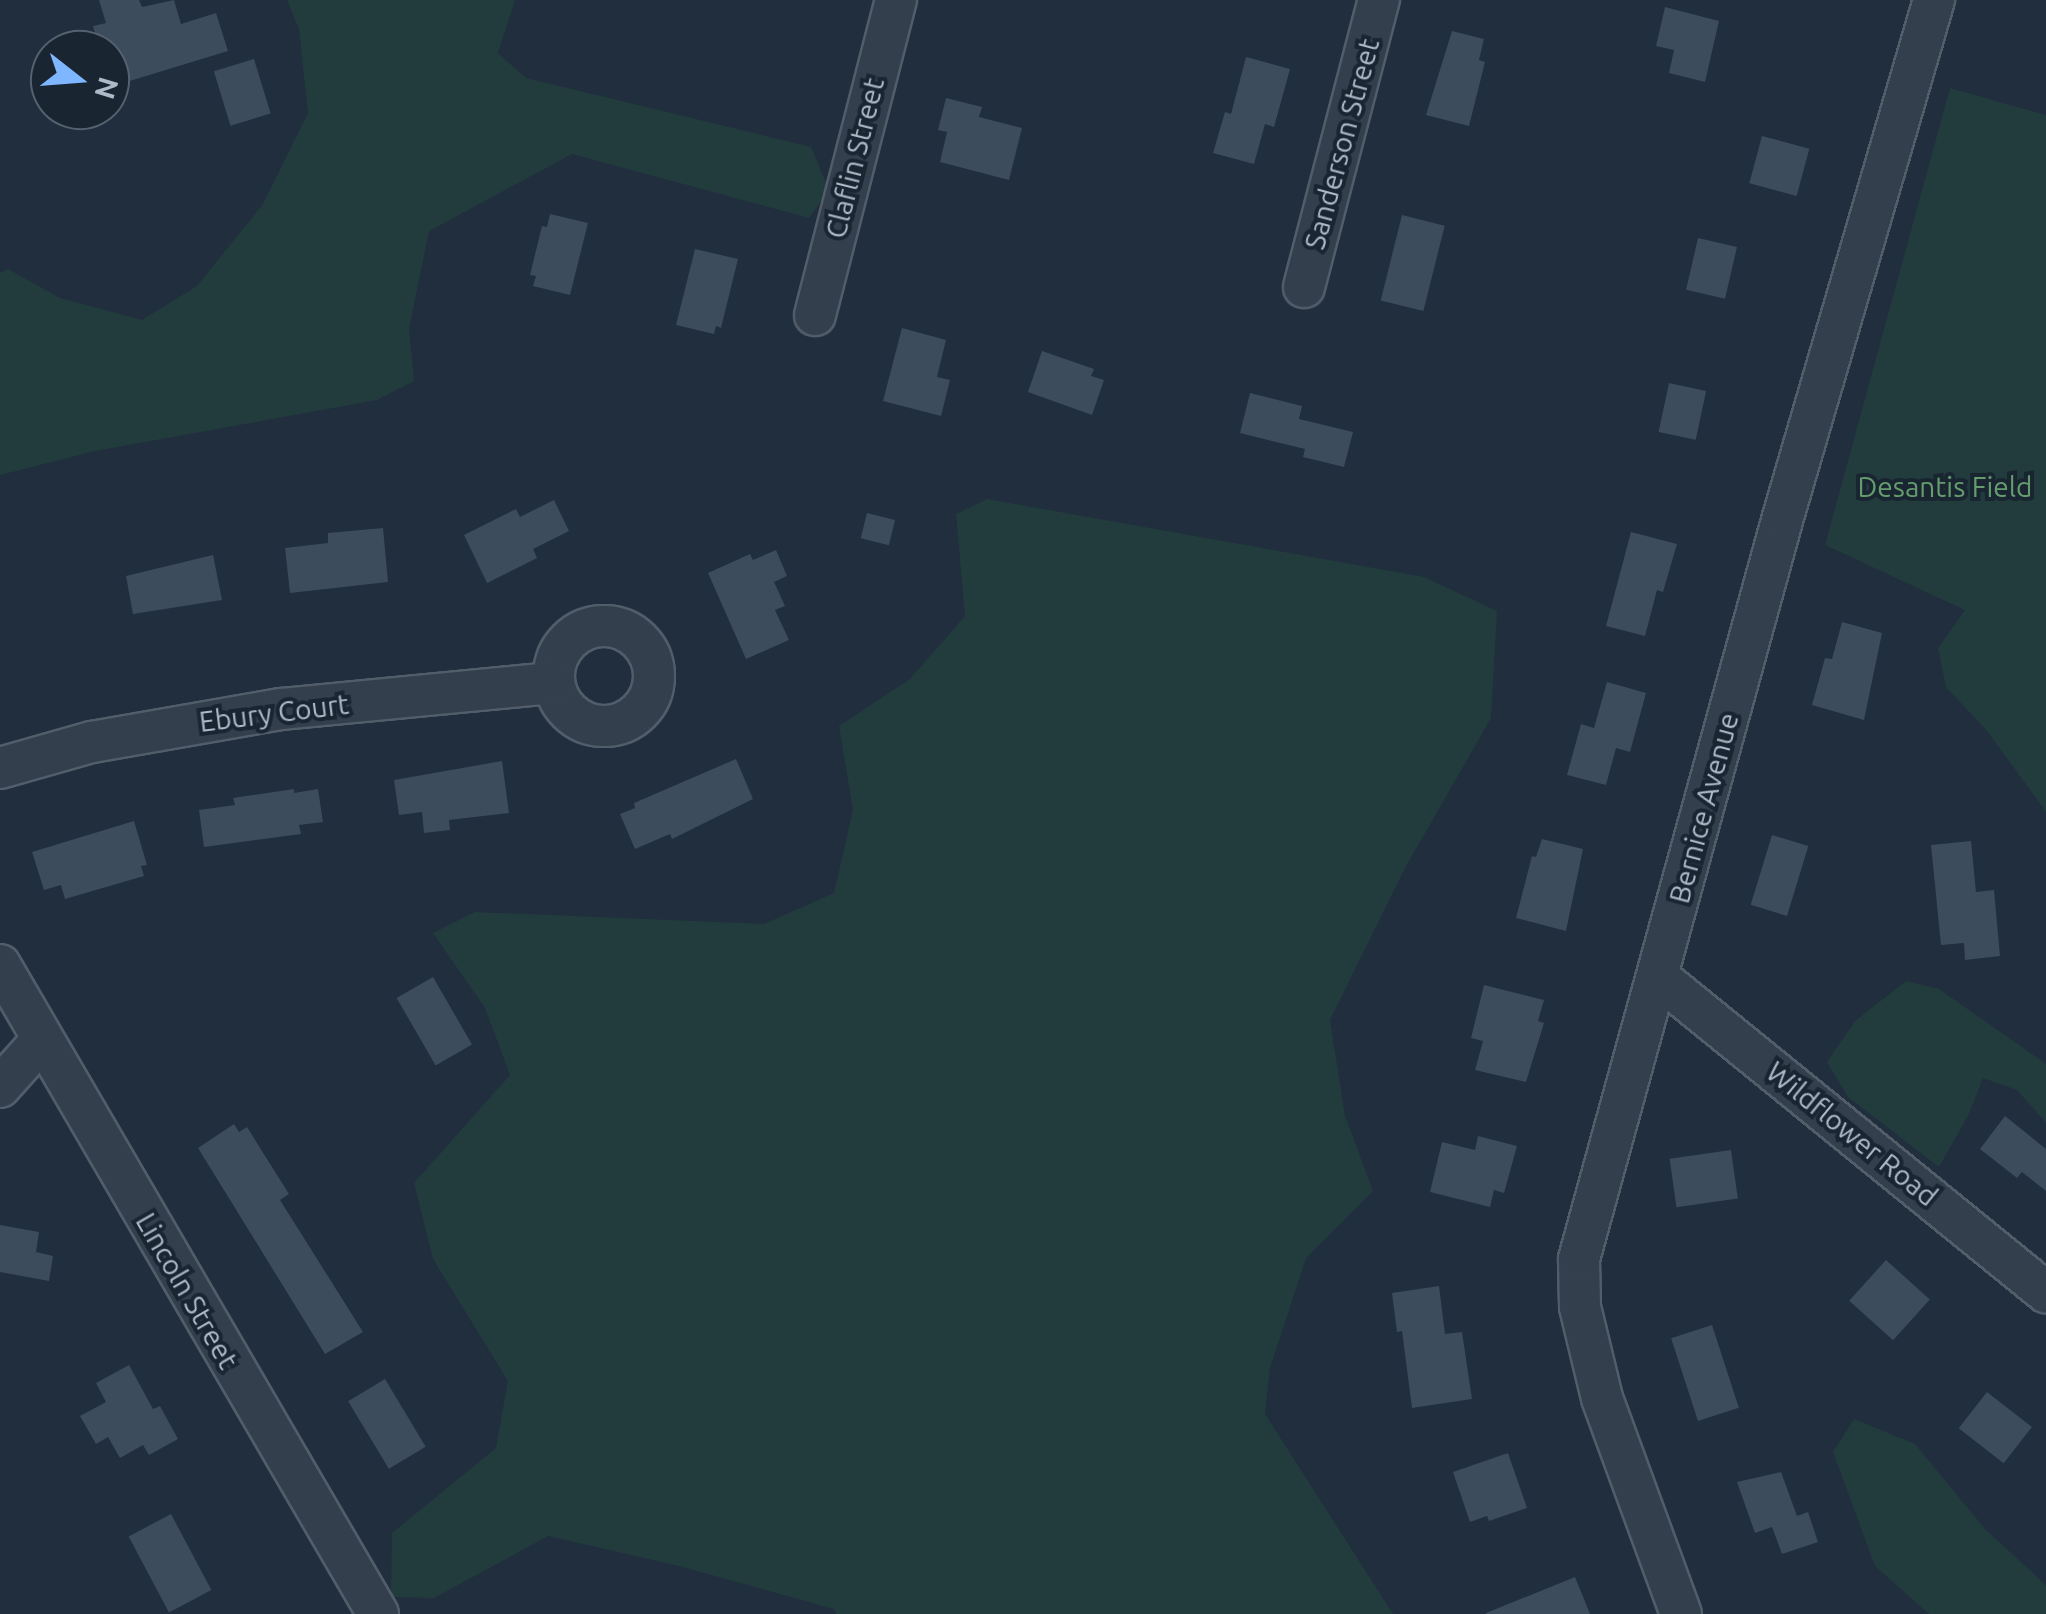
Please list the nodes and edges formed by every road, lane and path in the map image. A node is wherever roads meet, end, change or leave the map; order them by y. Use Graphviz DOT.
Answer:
graph roads {
  1 [pos="896,0"];
  2 [pos="1379,0"];
  3 [pos="1934,0"];
  4 [pos="1304,287"];
  5 [pos="814,315"];
  6 [pos="553,684"];
  7 [pos="0,768"];
  8 [pos="0,965"];
  9 [pos="1658,977"];
  10 [pos="42,1040"];
  11 [pos="0,1087"];
  12 [pos="2046,1292"];
  13 [pos="378,1614"];
  14 [pos="1680,1614"];
  1 -- 5 [label="street, Claflin Street"];
  2 -- 4 [label="street, Sanderson Street"];
  3 -- 9 [label="street, Bernice Avenue"];
  6 -- 7 [label="street, Ebury Court"];
  8 -- 10 [label="street, Lincoln Street"];
  9 -- 12 [label="street, Wildflower Road"];
  9 -- 14 [label="street, Bernice Avenue"];
  10 -- 11 [label="street"];
  10 -- 13 [label="street, Lincoln Street"];
}
